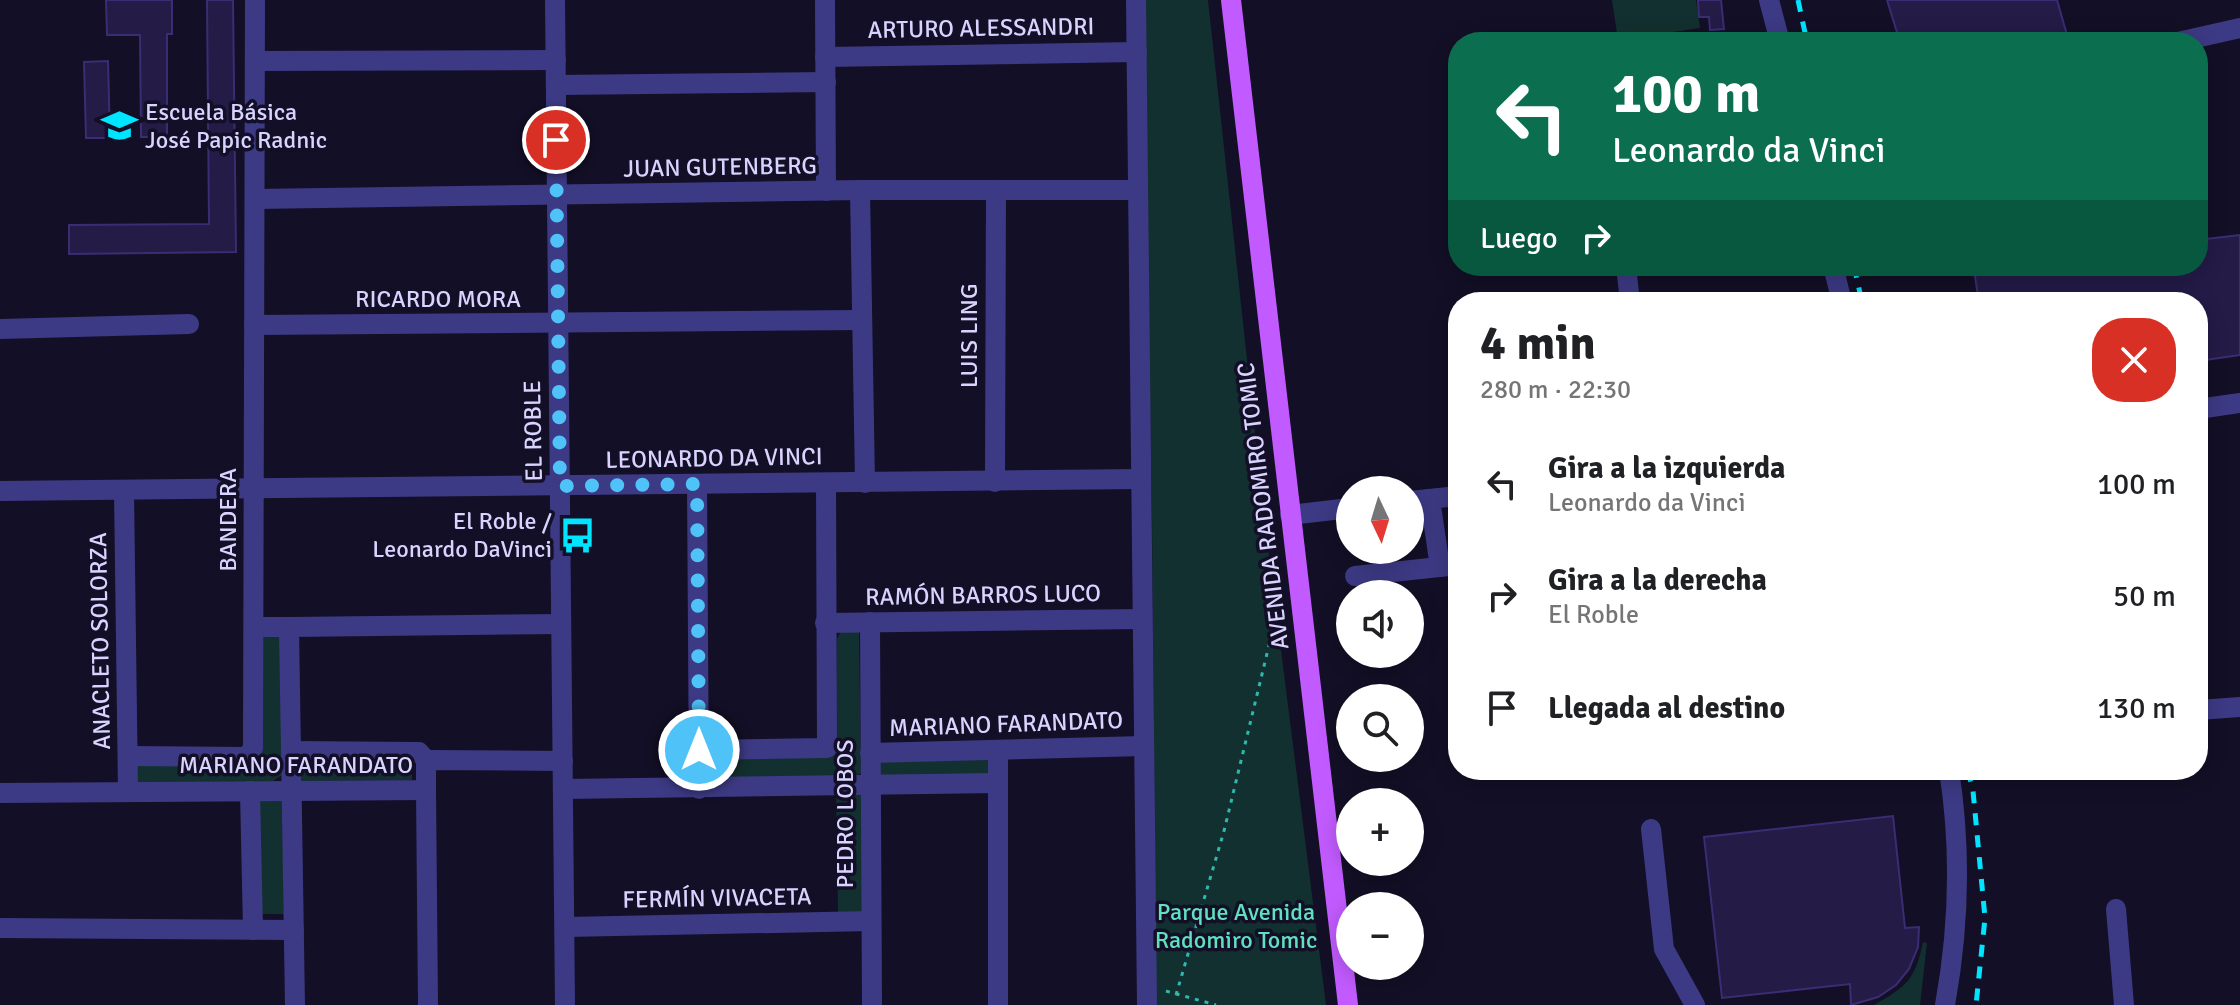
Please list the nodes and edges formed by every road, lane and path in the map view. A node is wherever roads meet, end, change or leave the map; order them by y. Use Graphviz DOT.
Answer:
graph roads {
  1 [pos="255,0"];
  2 [pos="555,0"];
  3 [pos="825,0"];
  4 [pos="1136,0"];
  5 [pos="1231,0"];
  6 [pos="1769,0"];
  7 [pos="2240,28"];
  8 [pos="1777,32"];
  9 [pos="2208,35"];
  10 [pos="1137,52"];
  11 [pos="825,57"];
  12 [pos="556,60"];
  13 [pos="255,61"];
  14 [pos="826,82"];
  15 [pos="556,85"];
  16 [pos="860,190"];
  17 [pos="996,190"];
  18 [pos="1137,190"];
  19 [pos="826,191"];
  20 [pos="557,195"];
  21 [pos="255,199"];
  22 [pos="862,320"];
  23 [pos="189,324"];
  24 [pos="558,324"];
  25 [pos="254,325"];
  26 [pos="0,329"];
  27 [pos="2240,403"];
  28 [pos="2208,408"];
  29 [pos="1140,479"];
  30 [pos="995,482"];
  31 [pos="826,483"];
  32 [pos="865,483"];
  33 [pos="697,484"];
  34 [pos="560,486"];
  35 [pos="254,487"];
  36 [pos="124,490"];
  37 [pos="0,491"];
  38 [pos="1448,497"];
  39 [pos="1424,500"];
  40 [pos="1424,509"];
  41 [pos="1336,510"];
  42 [pos="1290,515"];
  43 [pos="1448,564"];
  44 [pos="1448,566"];
  45 [pos="1355,576"];
  46 [pos="1283,588"];
  47 [pos="1142,619"];
  48 [pos="870,622"];
  49 [pos="825,623"];
  50 [pos="561,624"];
  51 [pos="254,627"];
  52 [pos="289,627"];
  53 [pos="2240,707"];
  54 [pos="2208,709"];
  55 [pos="1144,746"];
  56 [pos="699,750"];
  57 [pos="291,751"];
  58 [pos="998,751"];
  59 [pos="870,753"];
  60 [pos="128,756"];
  61 [pos="426,760"];
  62 [pos="563,761"];
  63 [pos="1951,780"];
  64 [pos="998,783"];
  65 [pos="871,785"];
  66 [pos="563,789"];
  67 [pos="699,789"];
  68 [pos="426,790"];
  69 [pos="250,791"];
  70 [pos="291,791"];
  71 [pos="128,792"];
  72 [pos="0,793"];
  73 [pos="1651,829"];
  74 [pos="2116,909"];
  75 [pos="871,921"];
  76 [pos="565,927"];
  77 [pos="0,928"];
  78 [pos="253,930"];
  79 [pos="294,930"];
  80 [pos="1147,995"];
  81 [pos="1176,995"];
  82 [pos="295,1005"];
  83 [pos="428,1005"];
  84 [pos="565,1005"];
  85 [pos="872,1005"];
  86 [pos="998,1005"];
  87 [pos="1216,1005"];
  88 [pos="1348,1005"];
  89 [pos="1695,1005"];
  90 [pos="1945,1005"];
  91 [pos="2124,1005"];
  1 -- 13 [label="street, BANDERA"];
  2 -- 12 [label="street, EL ROBLE"];
  3 -- 11 [label="street"];
  4 -- 10 [label="street"];
  5 -- 42 [label="main road, AVENIDA RADOMIRO TOMIC"];
  6 -- 8 [label="street"];
  7 -- 9 [label="street"];
  10 -- 11 [label="street, ARTURO ALESSANDRI"];
  10 -- 18 [label="street"];
  11 -- 14 [label="street"];
  12 -- 13 [label="street"];
  12 -- 15 [label="street, EL ROBLE"];
  13 -- 21 [label="street, BANDERA"];
  14 -- 15 [label="street"];
  14 -- 19 [label="street"];
  15 -- 20 [label="street, EL ROBLE"];
  16 -- 17 [label="street, JUAN GUTENBERG"];
  16 -- 19 [label="street, JUAN GUTENBERG"];
  16 -- 22 [label="street"];
  17 -- 18 [label="street, JUAN GUTENBERG"];
  17 -- 30 [label="street, LUIS LING"];
  18 -- 29 [label="street"];
  19 -- 20 [label="street, JUAN GUTENBERG"];
  20 -- 21 [label="street, JUAN GUTENBERG"];
  20 -- 24 [label="street, EL ROBLE"];
  21 -- 25 [label="street, BANDERA"];
  22 -- 24 [label="street, RICARDO MORA"];
  22 -- 32 [label="street"];
  23 -- 26 [label="street"];
  24 -- 25 [label="street, RICARDO MORA"];
  24 -- 34 [label="street, EL ROBLE"];
  25 -- 35 [label="street, BANDERA"];
  27 -- 28 [label="street"];
  29 -- 30 [label="street, LEONARDO DA VINCI"];
  29 -- 47 [label="street"];
  30 -- 32 [label="street, LEONARDO DA VINCI"];
  31 -- 32 [label="street, LEONARDO DA VINCI"];
  31 -- 33 [label="street, LEONARDO DA VINCI"];
  31 -- 49 [label="street, PEDRO LOBOS"];
  33 -- 34 [label="street, LEONARDO DA VINCI"];
  33 -- 56 [label="street"];
  34 -- 35 [label="street, LEONARDO DA VINCI"];
  34 -- 50 [label="street, EL ROBLE"];
  35 -- 36 [label="street, LEONARDO DA VINCI"];
  35 -- 51 [label="street, BANDERA"];
  36 -- 37 [label="street, LEONARDO DA VINCI"];
  36 -- 60 [label="street, ANACLETO SOLORZA"];
  38 -- 39 [label="street"];
  40 -- 43 [label="street"];
  41 -- 42 [label="street"];
  42 -- 88 [label="main road, AVENIDA RADOMIRO TOMIC"];
  44 -- 45 [label="street"];
  46 -- 81 [label="path"];
  47 -- 48 [label="street, RAMÓN BARROS LUCO"];
  47 -- 55 [label="street"];
  48 -- 49 [label="street, RAMÓN BARROS LUCO"];
  48 -- 59 [label="street, PEDRO LOBOS"];
  49 -- 56 [label="street, PEDRO LOBOS"];
  50 -- 52 [label="street"];
  50 -- 62 [label="street, EL ROBLE"];
  51 -- 52 [label="street"];
  51 -- 60 [label="street, BANDERA"];
  52 -- 57 [label="street"];
  53 -- 54 [label="street"];
  55 -- 58 [label="street, MARIANO FARANDATO"];
  55 -- 80 [label="street"];
  56 -- 67 [label="street"];
  57 -- 61 [label="street"];
  57 -- 70 [label="street"];
  58 -- 59 [label="street, MARIANO FARANDATO"];
  58 -- 64 [label="street"];
  59 -- 65 [label="street, PEDRO LOBOS"];
  60 -- 71 [label="street, ANACLETO SOLORZA"];
  61 -- 62 [label="street, MARIANO FARANDATO"];
  61 -- 68 [label="street, MARIANO FARANDATO"];
  62 -- 66 [label="street, EL ROBLE"];
  63 -- 90 [label="street"];
  64 -- 65 [label="street"];
  64 -- 86 [label="street"];
  65 -- 67 [label="street"];
  65 -- 75 [label="street, PEDRO LOBOS"];
  66 -- 67 [label="street"];
  66 -- 76 [label="street, EL ROBLE"];
  68 -- 70 [label="street, MARIANO FARANDATO"];
  68 -- 83 [label="street"];
  69 -- 70 [label="street, MARIANO FARANDATO"];
  69 -- 71 [label="street, MARIANO FARANDATO"];
  69 -- 78 [label="street"];
  70 -- 79 [label="street"];
  71 -- 72 [label="street, MARIANO FARANDATO"];
  73 -- 89 [label="street"];
  74 -- 91 [label="street"];
  75 -- 76 [label="street, FERMÍN VIVACETA"];
  75 -- 85 [label="street, PEDRO LOBOS"];
  76 -- 84 [label="street, EL ROBLE"];
  77 -- 78 [label="street"];
  78 -- 79 [label="street"];
  79 -- 82 [label="street"];
  80 -- 81 [label="path"];
  81 -- 87 [label="path"];
}
